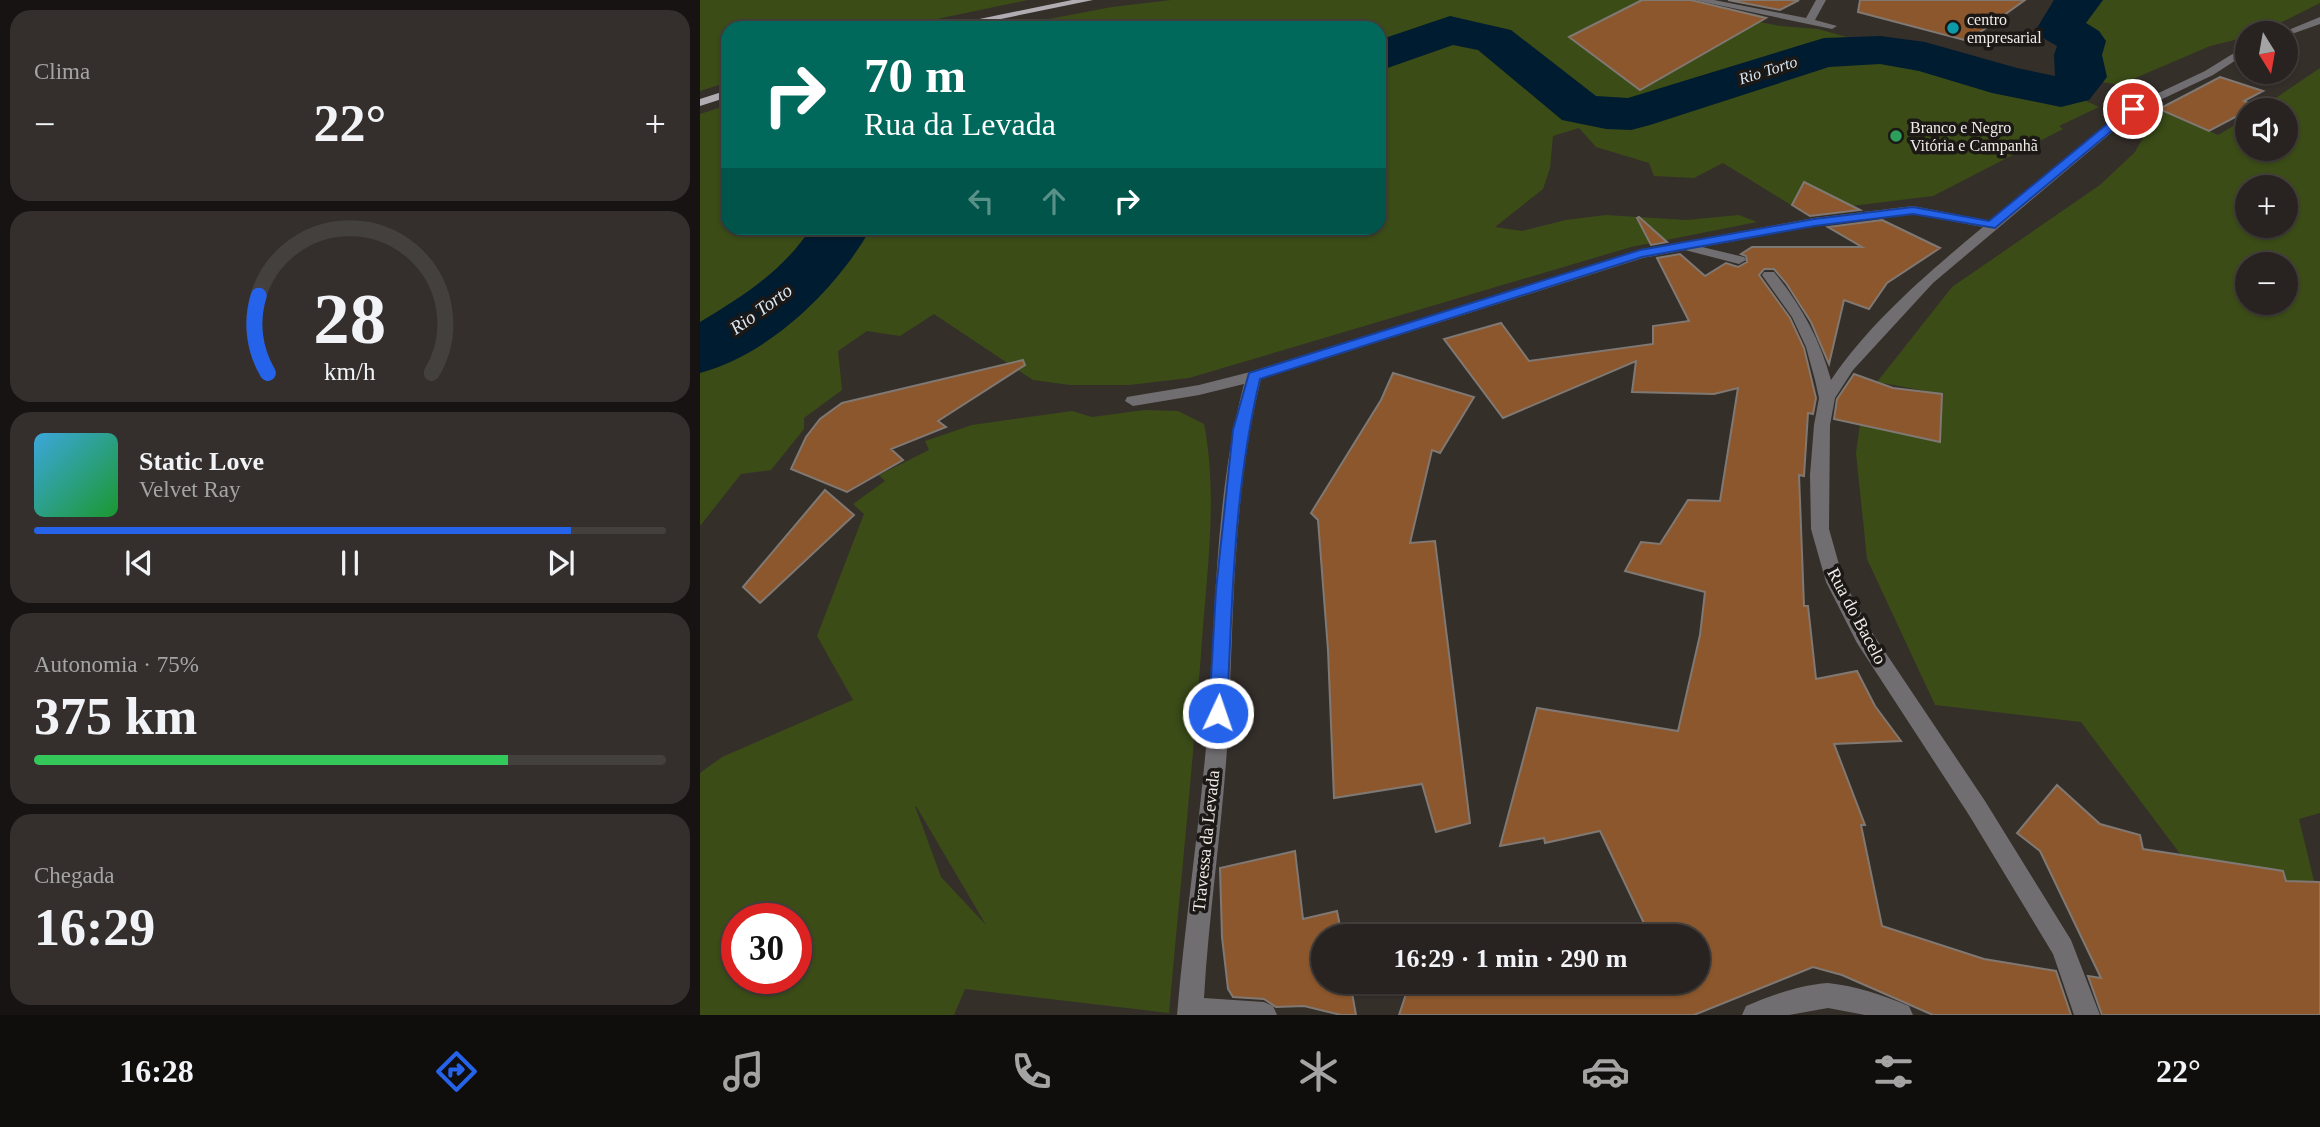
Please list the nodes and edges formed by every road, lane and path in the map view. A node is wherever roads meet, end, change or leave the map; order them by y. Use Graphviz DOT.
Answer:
graph roads {
  1 [pos="1088,0"];
  2 [pos="1699,0"];
  3 [pos="1821,0"];
  4 [pos="2320,20"];
  5 [pos="978,21"];
  6 [pos="1810,21"];
  7 [pos="1832,26"];
  8 [pos="2298,28"];
  9 [pos="2235,55"];
  10 [pos="721,96"];
  11 [pos="700,103"];
  12 [pos="1991,225"];
  13 [pos="1684,246"];
  14 [pos="1739,260"];
  15 [pos="1769,275"];
  16 [pos="1254,376"];
  17 [pos="1827,398"];
  18 [pos="1133,401"];
  19 [pos="1190,1012"];
  20 [pos="1265,1015"];
  21 [pos="1755,1015"];
  22 [pos="1900,1015"];
  23 [pos="2087,1015"];
  1 -- 5 [label="main road"];
  2 -- 6 [label="street"];
  3 -- 6 [label="street"];
  4 -- 8 [label="street"];
  6 -- 7 [label="street"];
  9 -- 12 [label="street, Rua do Bacelo"];
  10 -- 11 [label="main road"];
  12 -- 13 [label="street"];
  12 -- 17 [label="street, Rua do Bacelo"];
  13 -- 14 [label="street"];
  13 -- 16 [label="street"];
  15 -- 17 [label="street"];
  16 -- 18 [label="street"];
  16 -- 19 [label="street, Travessa da Levada"];
  17 -- 23 [label="street, Rua do Bacelo"];
  19 -- 20 [label="street"];
  21 -- 22 [label="street"];
}
